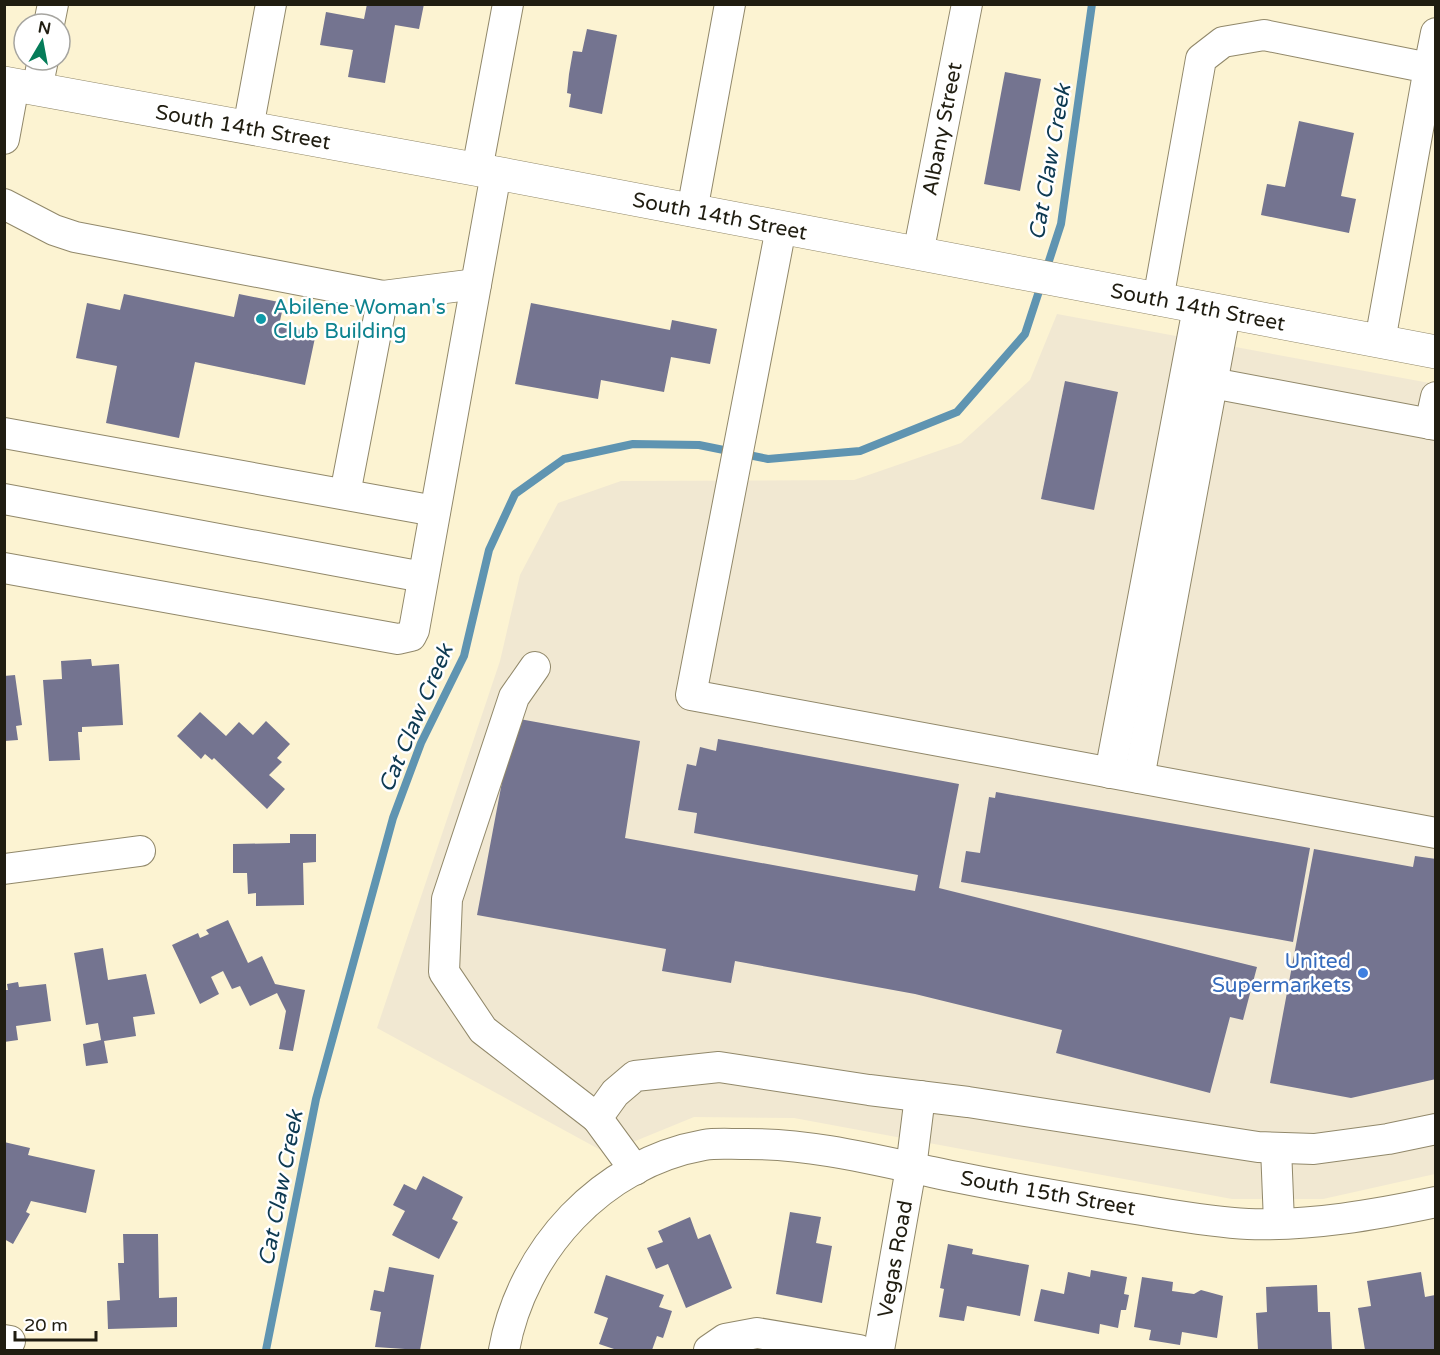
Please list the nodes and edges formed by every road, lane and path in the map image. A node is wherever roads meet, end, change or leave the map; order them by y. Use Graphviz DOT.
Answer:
graph roads {
  1 [pos="271,4"];
  2 [pos="508,4"];
  3 [pos="730,4"];
  4 [pos="967,4"];
  5 [pos="1436,33"];
  6 [pos="1429,68"];
  7 [pos="25,79"];
  8 [pos="248,128"];
  9 [pos="4,139"];
  10 [pos="486,172"];
  11 [pos="4,204"];
  12 [pos="692,211"];
  13 [pos="781,228"];
  14 [pos="918,254"];
  15 [pos="476,284"];
  16 [pos="383,296"];
  17 [pos="1158,300"];
  18 [pos="1212,311"];
  19 [pos="1380,341"];
  20 [pos="1436,352"];
  21 [pos="1212,383"];
  22 [pos="1434,415"];
  23 [pos="4,433"];
  24 [pos="345,494"];
  25 [pos="4,499"];
  26 [pos="435,511"];
  27 [pos="4,568"];
  28 [pos="423,577"];
  29 [pos="535,667"];
  30 [pos="1125,775"];
  31 [pos="1436,833"];
  32 [pos="140,851"];
  33 [pos="4,869"];
  34 [pos="920,1096"];
  35 [pos="597,1118"];
  36 [pos="1436,1128"];
  37 [pos="1276,1148"];
  38 [pos="911,1168"];
  39 [pos="635,1170"];
  40 [pos="1436,1202"];
  41 [pos="1279,1222"];
  42 [pos="504,1350"];
  43 [pos="710,1350"];
  44 [pos="859,1350"];
  45 [pos="879,1350"];
  1 -- 8 [label="street"];
  2 -- 10 [label="street"];
  3 -- 12 [label="street"];
  4 -- 14 [label="street, Albany Street"];
  5 -- 6 [label="street"];
  6 -- 17 [label="street"];
  6 -- 19 [label="street"];
  7 -- 8 [label="main road, South 14th Street"];
  7 -- 9 [label="street"];
  8 -- 10 [label="main road, South 14th Street"];
  10 -- 12 [label="main road, South 14th Street"];
  10 -- 15 [label="street"];
  11 -- 16 [label="street"];
  12 -- 13 [label="main road, South 14th Street"];
  13 -- 14 [label="main road, South 14th Street"];
  13 -- 30 [label="street"];
  14 -- 17 [label="main road, South 14th Street"];
  15 -- 16 [label="street"];
  15 -- 26 [label="street"];
  16 -- 24 [label="street"];
  17 -- 18 [label="main road, South 14th Street"];
  18 -- 19 [label="main road, South 14th Street"];
  18 -- 21 [label="street"];
  18 -- 30 [label="street"];
  19 -- 20 [label="main road, South 14th Street"];
  21 -- 22 [label="street"];
  21 -- 30 [label="street"];
  23 -- 24 [label="street"];
  24 -- 26 [label="street"];
  25 -- 28 [label="street"];
  26 -- 28 [label="street"];
  27 -- 28 [label="street"];
  29 -- 35 [label="street"];
  30 -- 31 [label="street"];
  32 -- 33 [label="street"];
  34 -- 35 [label="street"];
  34 -- 37 [label="street"];
  34 -- 38 [label="street, Vegas Road"];
  35 -- 39 [label="street"];
  36 -- 37 [label="street"];
  37 -- 41 [label="street"];
  38 -- 39 [label="street, South 15th Street"];
  38 -- 41 [label="street, South 15th Street"];
  38 -- 45 [label="street, Vegas Road"];
  39 -- 42 [label="street, South 15th Street"];
  40 -- 41 [label="street, South 15th Street"];
  43 -- 44 [label="street"];
}
